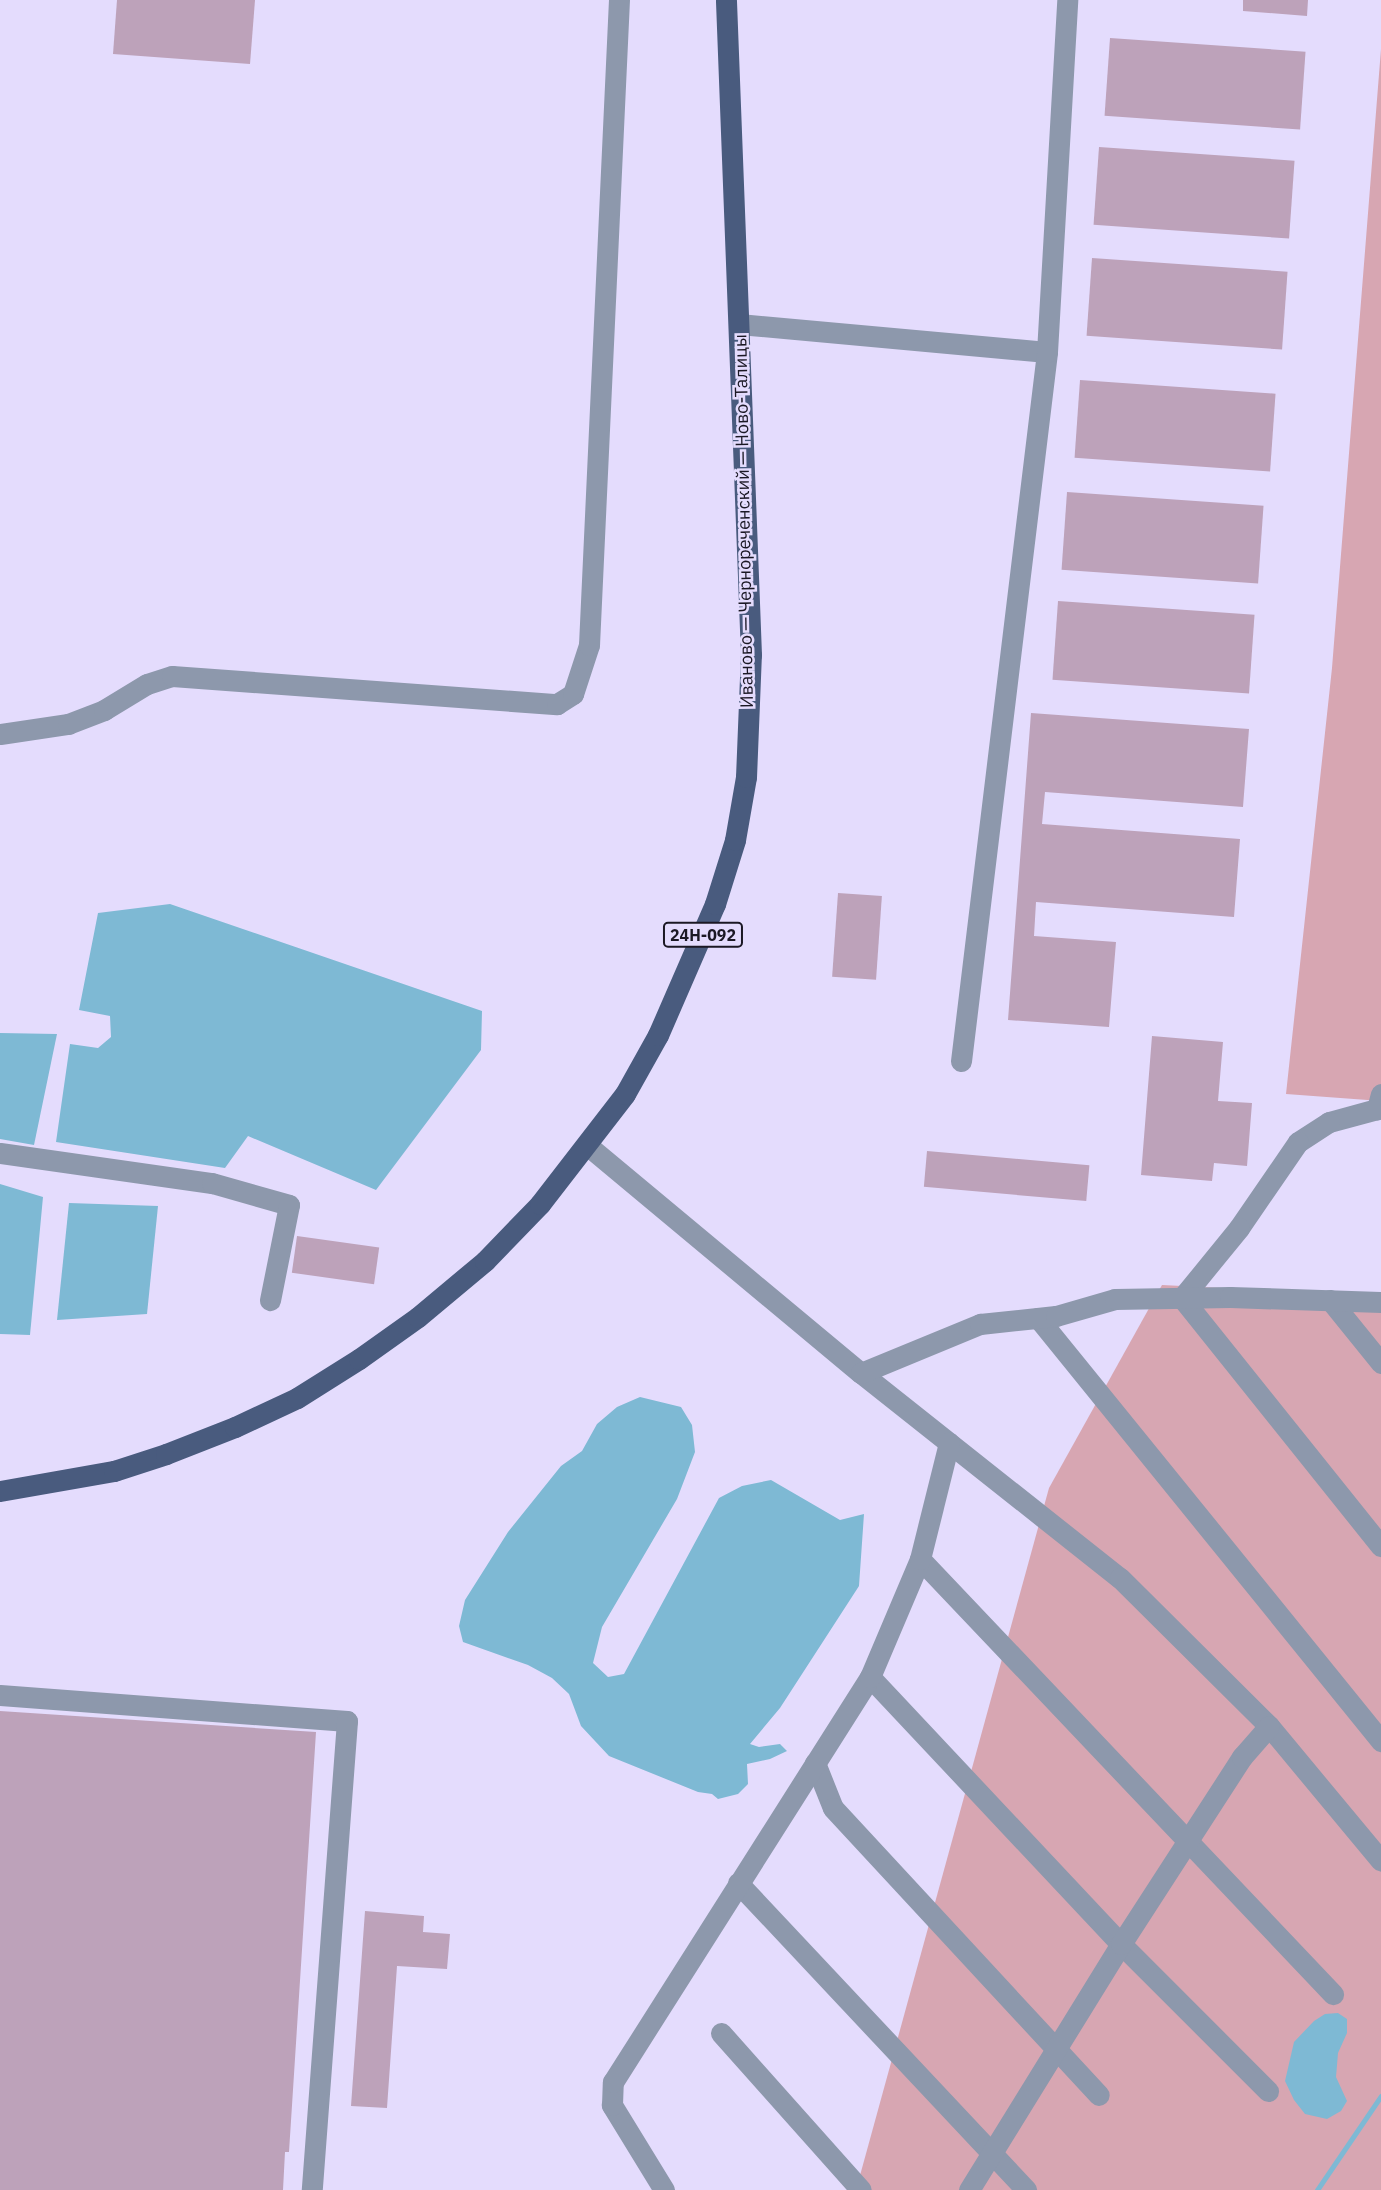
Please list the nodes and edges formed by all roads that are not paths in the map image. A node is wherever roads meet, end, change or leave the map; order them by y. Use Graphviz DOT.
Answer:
graph roads {
  1 [pos="619,0"];
  2 [pos="726,0"];
  3 [pos="1067,0"];
  4 [pos="739,324"];
  5 [pos="1047,352"];
  6 [pos="0,734"];
  7 [pos="961,1061"];
  8 [pos="1380,1105"];
  9 [pos="587,1145"];
  10 [pos="0,1153"];
  11 [pos="1182,1298"];
  12 [pos="270,1300"];
  13 [pos="1330,1300"];
  14 [pos="1381,1301"];
  15 [pos="1038,1318"];
  16 [pos="1381,1363"];
  17 [pos="860,1373"];
  18 [pos="949,1443"];
  19 [pos="0,1492"];
  20 [pos="1381,1546"];
  21 [pos="920,1559"];
  22 [pos="870,1677"];
  23 [pos="0,1695"];
  24 [pos="1269,1726"];
  25 [pos="1381,1741"];
  26 [pos="815,1763"];
  27 [pos="1188,1842"];
  28 [pos="1381,1861"];
  29 [pos="738,1883"];
  30 [pos="1122,1944"];
  31 [pos="1333,1994"];
  32 [pos="721,2033"];
  33 [pos="1054,2049"];
  34 [pos="1269,2091"];
  35 [pos="1099,2095"];
  36 [pos="990,2155"];
  37 [pos="312,2190"];
  38 [pos="664,2190"];
  39 [pos="861,2190"];
  40 [pos="969,2190"];
  41 [pos="1026,2190"];
  1 -- 6 [label="street"];
  2 -- 4 [label="main road, Иваново — Чернореченский — Ново-Талицы / 24Н-092"];
  3 -- 5 [label="street"];
  4 -- 5 [label="street"];
  4 -- 9 [label="main road, Иваново — Чернореченский — Ново-Талицы / 24Н-092"];
  5 -- 7 [label="street"];
  8 -- 11 [label="street"];
  9 -- 17 [label="street"];
  9 -- 19 [label="main road, Иваново — Чернореченский — Ново-Талицы / 24Н-092"];
  10 -- 12 [label="street"];
  11 -- 13 [label="street"];
  11 -- 15 [label="street"];
  11 -- 20 [label="street"];
  13 -- 14 [label="street"];
  13 -- 16 [label="street"];
  15 -- 17 [label="street"];
  15 -- 25 [label="street"];
  17 -- 18 [label="street"];
  18 -- 21 [label="street"];
  18 -- 24 [label="street"];
  21 -- 22 [label="street"];
  21 -- 27 [label="street"];
  22 -- 26 [label="street"];
  22 -- 30 [label="street"];
  23 -- 37 [label="street"];
  24 -- 27 [label="street"];
  24 -- 28 [label="street"];
  26 -- 29 [label="street"];
  26 -- 33 [label="street"];
  27 -- 30 [label="street"];
  27 -- 31 [label="street"];
  29 -- 36 [label="street"];
  29 -- 38 [label="street"];
  30 -- 33 [label="street"];
  30 -- 34 [label="street"];
  32 -- 39 [label="street"];
  33 -- 35 [label="street"];
  33 -- 36 [label="street"];
  36 -- 40 [label="street"];
  36 -- 41 [label="street"];
}
